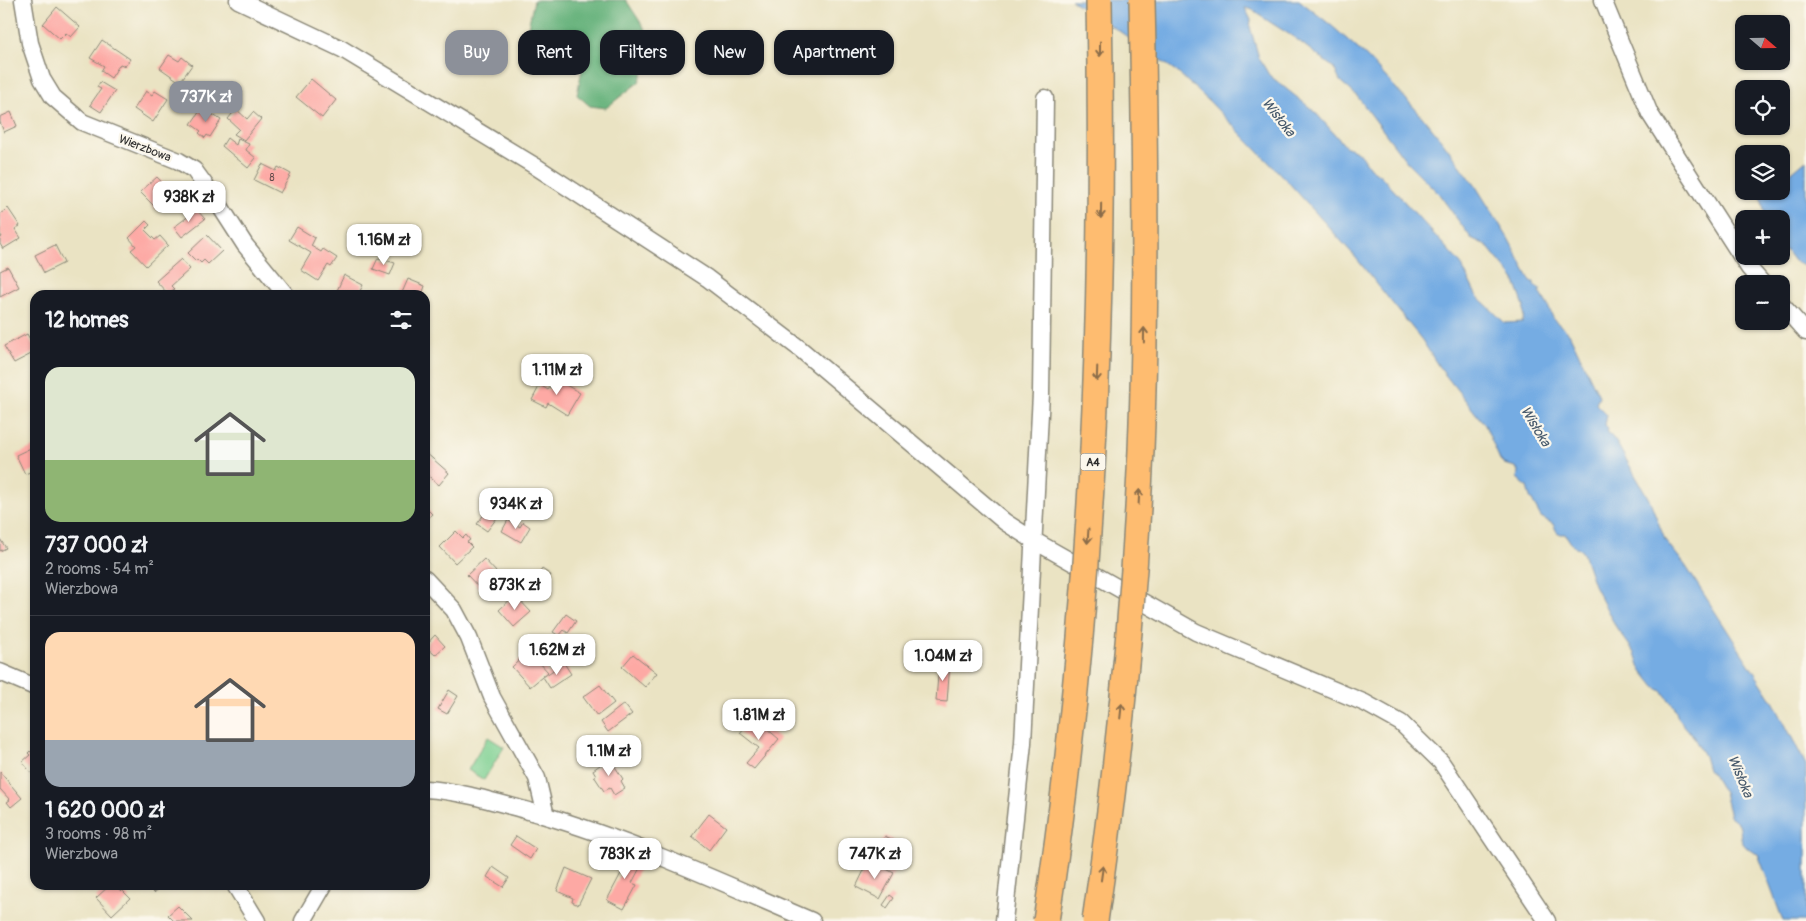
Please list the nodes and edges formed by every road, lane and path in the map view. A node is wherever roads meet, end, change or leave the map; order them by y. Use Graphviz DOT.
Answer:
graph roads {
  1 [pos="23,0"];
  2 [pos="238,0"];
  3 [pos="1100,0"];
  4 [pos="1142,0"];
  5 [pos="1603,0"];
  6 [pos="1045,98"];
  7 [pos="1755,275"];
  8 [pos="282,290"];
  9 [pos="1790,314"];
  10 [pos="1806,332"];
  11 [pos="1033,540"];
  12 [pos="430,584"];
  13 [pos="0,672"];
  14 [pos="30,684"];
  15 [pos="430,789"];
  16 [pos="546,816"];
  17 [pos="238,890"];
  18 [pos="321,890"];
  19 [pos="257,921"];
  20 [pos="303,921"];
  21 [pos="812,921"];
  22 [pos="1004,921"];
  23 [pos="1046,921"];
  24 [pos="1095,921"];
  25 [pos="1547,921"];
  1 -- 8 [label="street, Wierzbowa"];
  2 -- 11 [label="street"];
  3 -- 23 [label="highway, A4, one-way, bridge"];
  24 -- 4 [label="highway, one-way, bridge"];
  5 -- 7 [label="street"];
  6 -- 11 [label="street"];
  9 -- 10 [label="street"];
  11 -- 22 [label="street"];
  11 -- 25 [label="street"];
  12 -- 16 [label="street"];
  13 -- 14 [label="street"];
  15 -- 16 [label="street"];
  16 -- 21 [label="street"];
  17 -- 19 [label="street"];
  18 -- 20 [label="street"];
}
